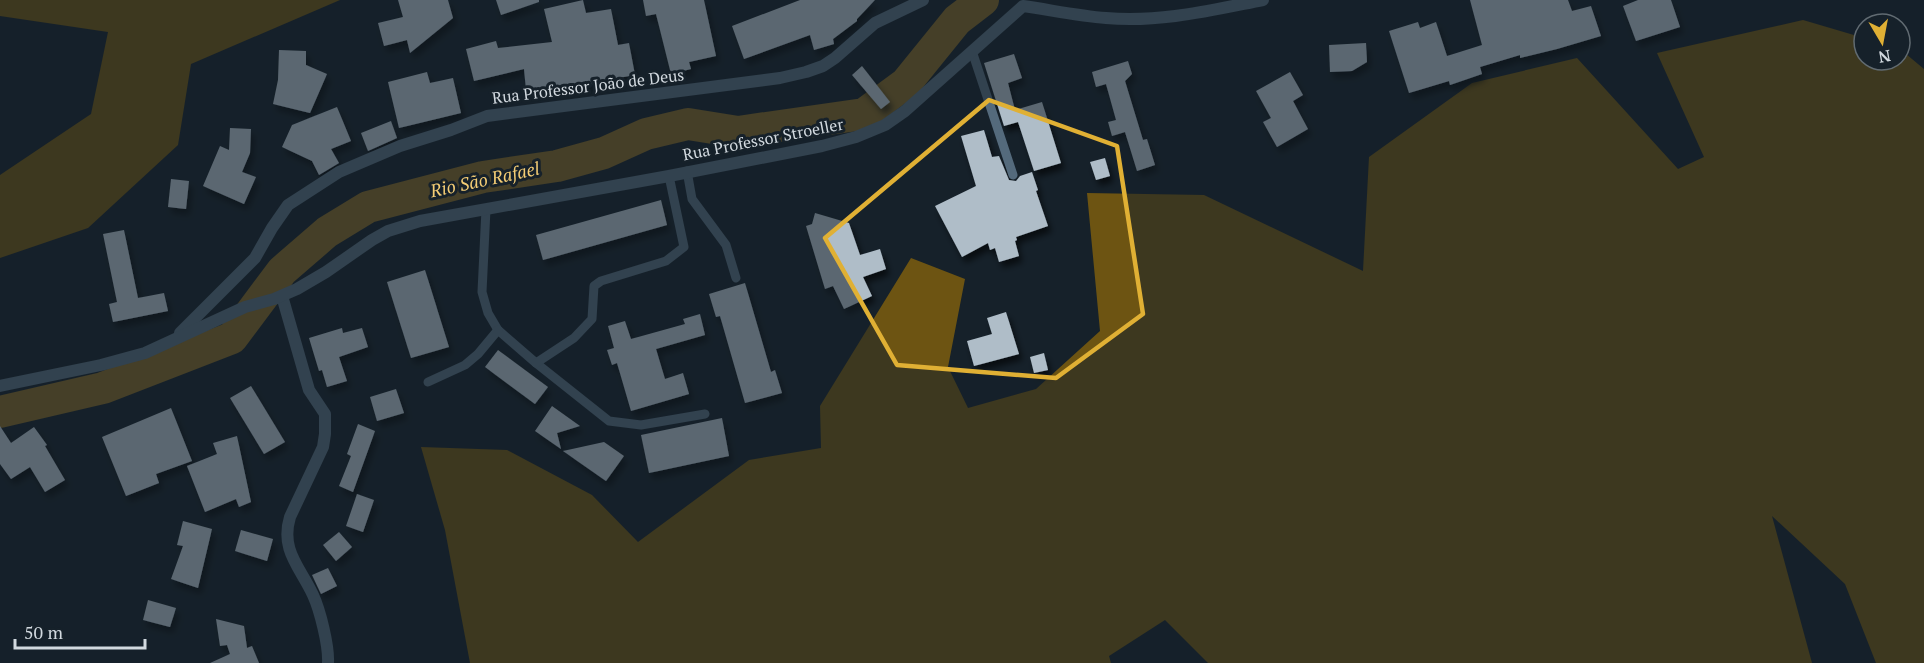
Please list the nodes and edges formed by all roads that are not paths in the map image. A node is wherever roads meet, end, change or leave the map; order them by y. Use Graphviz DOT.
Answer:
graph roads {
  1 [pos="923,0"];
  2 [pos="1263,0"];
  3 [pos="1021,3"];
  4 [pos="972,51"];
  5 [pos="687,171"];
  6 [pos="1012,175"];
  7 [pos="669,176"];
  8 [pos="486,209"];
  9 [pos="736,278"];
  10 [pos="278,298"];
  11 [pos="498,330"];
  12 [pos="173,340"];
  13 [pos="536,363"];
  14 [pos="428,382"];
  15 [pos="0,386"];
  16 [pos="705,414"];
  17 [pos="328,663"];
  1 -- 12 [label="street, Rua Professor João de Deus"];
  2 -- 3 [label="street, Rua Professor Stroeller"];
  3 -- 4 [label="street, Rua Professor Stroeller"];
  4 -- 5 [label="street, Rua Professor Stroeller"];
  4 -- 6 [label="lane"];
  5 -- 7 [label="street, Rua Professor Stroeller"];
  5 -- 9 [label="lane"];
  7 -- 8 [label="street, Rua Professor Stroeller"];
  7 -- 13 [label="lane"];
  8 -- 10 [label="street, Rua Professor Stroeller"];
  8 -- 11 [label="lane"];
  10 -- 12 [label="street, Rua Professor Stroeller"];
  10 -- 17 [label="street"];
  11 -- 13 [label="lane"];
  11 -- 14 [label="lane"];
  12 -- 15 [label="street, Rua Professor Stroeller"];
  13 -- 16 [label="lane"];
}
